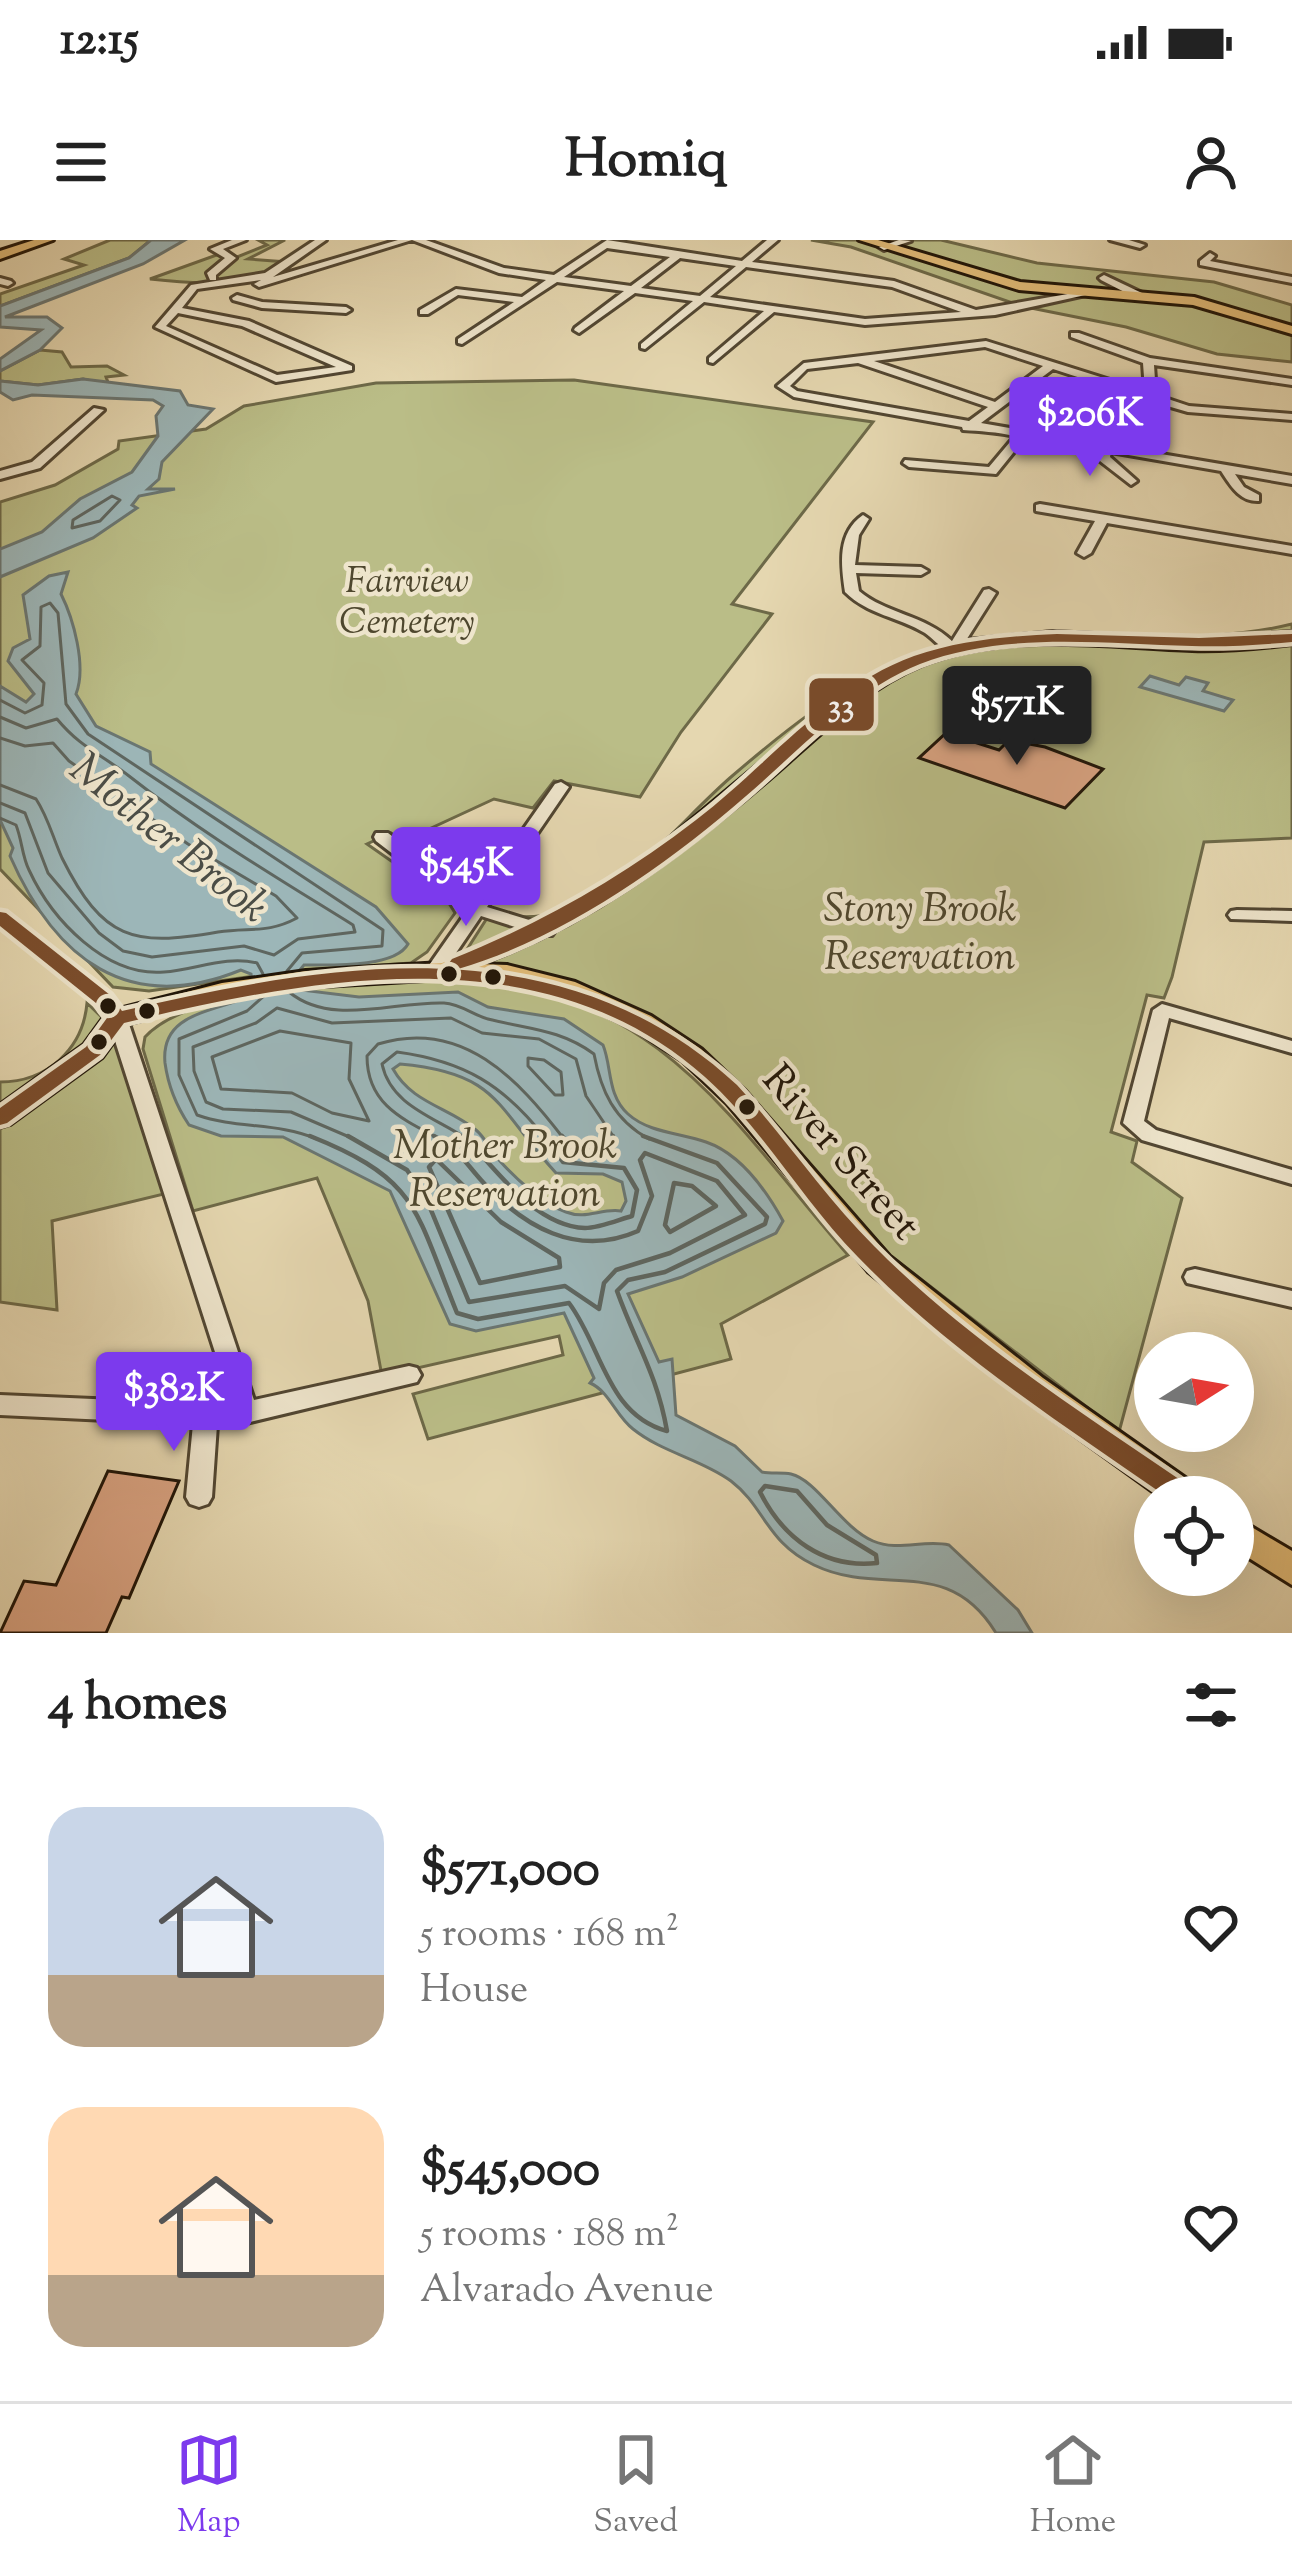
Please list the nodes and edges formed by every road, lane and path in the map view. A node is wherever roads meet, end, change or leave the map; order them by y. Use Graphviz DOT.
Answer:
graph roads {
  1 [pos="47,240"];
  2 [pos="241,240"];
  3 [pos="321,240"];
  4 [pos="412,240"];
  5 [pos="772,240"];
  6 [pos="865,240"];
  7 [pos="1115,240"];
  8 [pos="907,241"];
  9 [pos="610,242"];
  10 [pos="1140,245"];
  11 [pos="884,247"];
  12 [pos="1,254"];
  13 [pos="678,255"];
  14 [pos="1210,256"];
  15 [pos="743,263"];
  16 [pos="267,276"];
  17 [pos="558,278"];
  18 [pos="1104,278"];
  19 [pos="218,280"];
  20 [pos="1292,280"];
  21 [pos="255,285"];
  22 [pos="632,289"];
  23 [pos="1085,294"];
  24 [pos="1140,296"];
  25 [pos="700,298"];
  26 [pos="525,300"];
  27 [pos="174,309"];
  28 [pos="772,309"];
  29 [pos="346,310"];
  30 [pos="424,312"];
  31 [pos="978,315"];
  32 [pos="1288,327"];
  33 [pos="579,330"];
  34 [pos="1075,335"];
  35 [pos="462,341"];
  36 [pos="645,346"];
  37 [pos="856,358"];
  38 [pos="712,360"];
  39 [pos="1148,361"];
  40 [pos="1051,365"];
  41 [pos="1292,382"];
  42 [pos="1149,397"];
  43 [pos="994,405"];
  44 [pos="98,410"];
  45 [pos="1081,413"];
  46 [pos="1292,417"];
  47 [pos="1149,419"];
  48 [pos="968,428"];
  49 [pos="1020,437"];
  50 [pos="1106,450"];
  51 [pos="1155,457"];
  52 [pos="909,463"];
  53 [pos="1226,470"];
  54 [pos="0,475"];
  55 [pos="1292,480"];
  56 [pos="1131,481"];
  57 [pos="1255,498"];
  58 [pos="1040,508"];
  59 [pos="863,519"];
  60 [pos="1103,519"];
  61 [pos="1088,547"];
  62 [pos="1292,550"];
  63 [pos="850,569"];
  64 [pos="921,571"];
  65 [pos="989,593"];
  66 [pos="1292,638"];
  67 [pos="953,650"];
  68 [pos="561,788"];
  69 [pos="382,837"];
  70 [pos="474,908"];
  71 [pos="1237,915"];
  72 [pos="1292,916"];
  73 [pos="0,917"];
  74 [pos="546,931"];
  75 [pos="518,944"];
  76 [pos="434,971"];
  77 [pos="482,971"];
  78 [pos="117,1018"];
  79 [pos="1292,1047"];
  80 [pos="0,1118"];
  81 [pos="1292,1178"];
  82 [pos="1195,1277"];
  83 [pos="1292,1299"];
  84 [pos="409,1375"];
  85 [pos="0,1405"];
  86 [pos="246,1412"];
  87 [pos="206,1417"];
  88 [pos="1157,1476"];
  89 [pos="200,1497"];
  90 [pos="1254,1544"];
  91 [pos="1292,1570"];
  1 -- 12 [label="main road"];
  2 -- 19 [label="street"];
  3 -- 16 [label="street"];
  4 -- 17 [label="street"];
  4 -- 21 [label="street"];
  5 -- 15 [label="street"];
  6 -- 11 [label="main road"];
  7 -- 10 [label="street"];
  8 -- 11 [label="street"];
  9 -- 13 [label="street"];
  9 -- 17 [label="street"];
  11 -- 23 [label="main road"];
  13 -- 15 [label="street"];
  13 -- 22 [label="street"];
  14 -- 20 [label="street"];
  15 -- 25 [label="street"];
  15 -- 31 [label="street"];
  16 -- 19 [label="street"];
  16 -- 21 [label="street"];
  17 -- 22 [label="street"];
  17 -- 26 [label="street"];
  18 -- 24 [label="street"];
  19 -- 27 [label="street"];
  21 -- 29 [label="street"];
  22 -- 25 [label="street"];
  22 -- 33 [label="street"];
  23 -- 24 [label="main road"];
  23 -- 31 [label="street"];
  24 -- 32 [label="main road"];
  25 -- 28 [label="street"];
  25 -- 36 [label="street"];
  26 -- 30 [label="street"];
  26 -- 35 [label="street"];
  27 -- 27 [label="street"];
  28 -- 31 [label="street"];
  28 -- 38 [label="street"];
  34 -- 39 [label="street"];
  37 -- 40 [label="street"];
  37 -- 43 [label="street"];
  37 -- 48 [label="street"];
  39 -- 41 [label="street"];
  39 -- 42 [label="street"];
  40 -- 42 [label="street"];
  40 -- 43 [label="street"];
  42 -- 46 [label="street"];
  42 -- 47 [label="street"];
  43 -- 48 [label="street"];
  44 -- 54 [label="street"];
  45 -- 47 [label="street"];
  47 -- 51 [label="street"];
  48 -- 49 [label="street"];
  49 -- 50 [label="street"];
  49 -- 52 [label="street"];
  50 -- 51 [label="street"];
  50 -- 56 [label="street"];
  51 -- 53 [label="street"];
  53 -- 55 [label="street"];
  53 -- 57 [label="street"];
  58 -- 60 [label="street"];
  59 -- 63 [label="street"];
  60 -- 61 [label="street"];
  60 -- 62 [label="street"];
  63 -- 64 [label="street"];
  63 -- 67 [label="street"];
  65 -- 67 [label="street"];
  66 -- 67 [label="main road"];
  67 -- 74 [label="main road"];
  68 -- 70 [label="street"];
  69 -- 70 [label="street"];
  70 -- 74 [label="street"];
  70 -- 76 [label="street"];
  71 -- 72 [label="street"];
  73 -- 78 [label="street"];
  74 -- 75 [label="main road"];
  75 -- 76 [label="main road"];
  75 -- 77 [label="main road"];
  76 -- 77 [label="main road, River Street"];
  76 -- 78 [label="main road, River Street"];
  77 -- 88 [label="main road, River Street"];
  78 -- 80 [label="main road"];
  78 -- 86 [label="street"];
  79 -- 81 [label="street"];
  82 -- 83 [label="street"];
  84 -- 86 [label="street"];
  85 -- 87 [label="street"];
  86 -- 87 [label="street"];
  87 -- 89 [label="street"];
  90 -- 91 [label="main road"];
}
